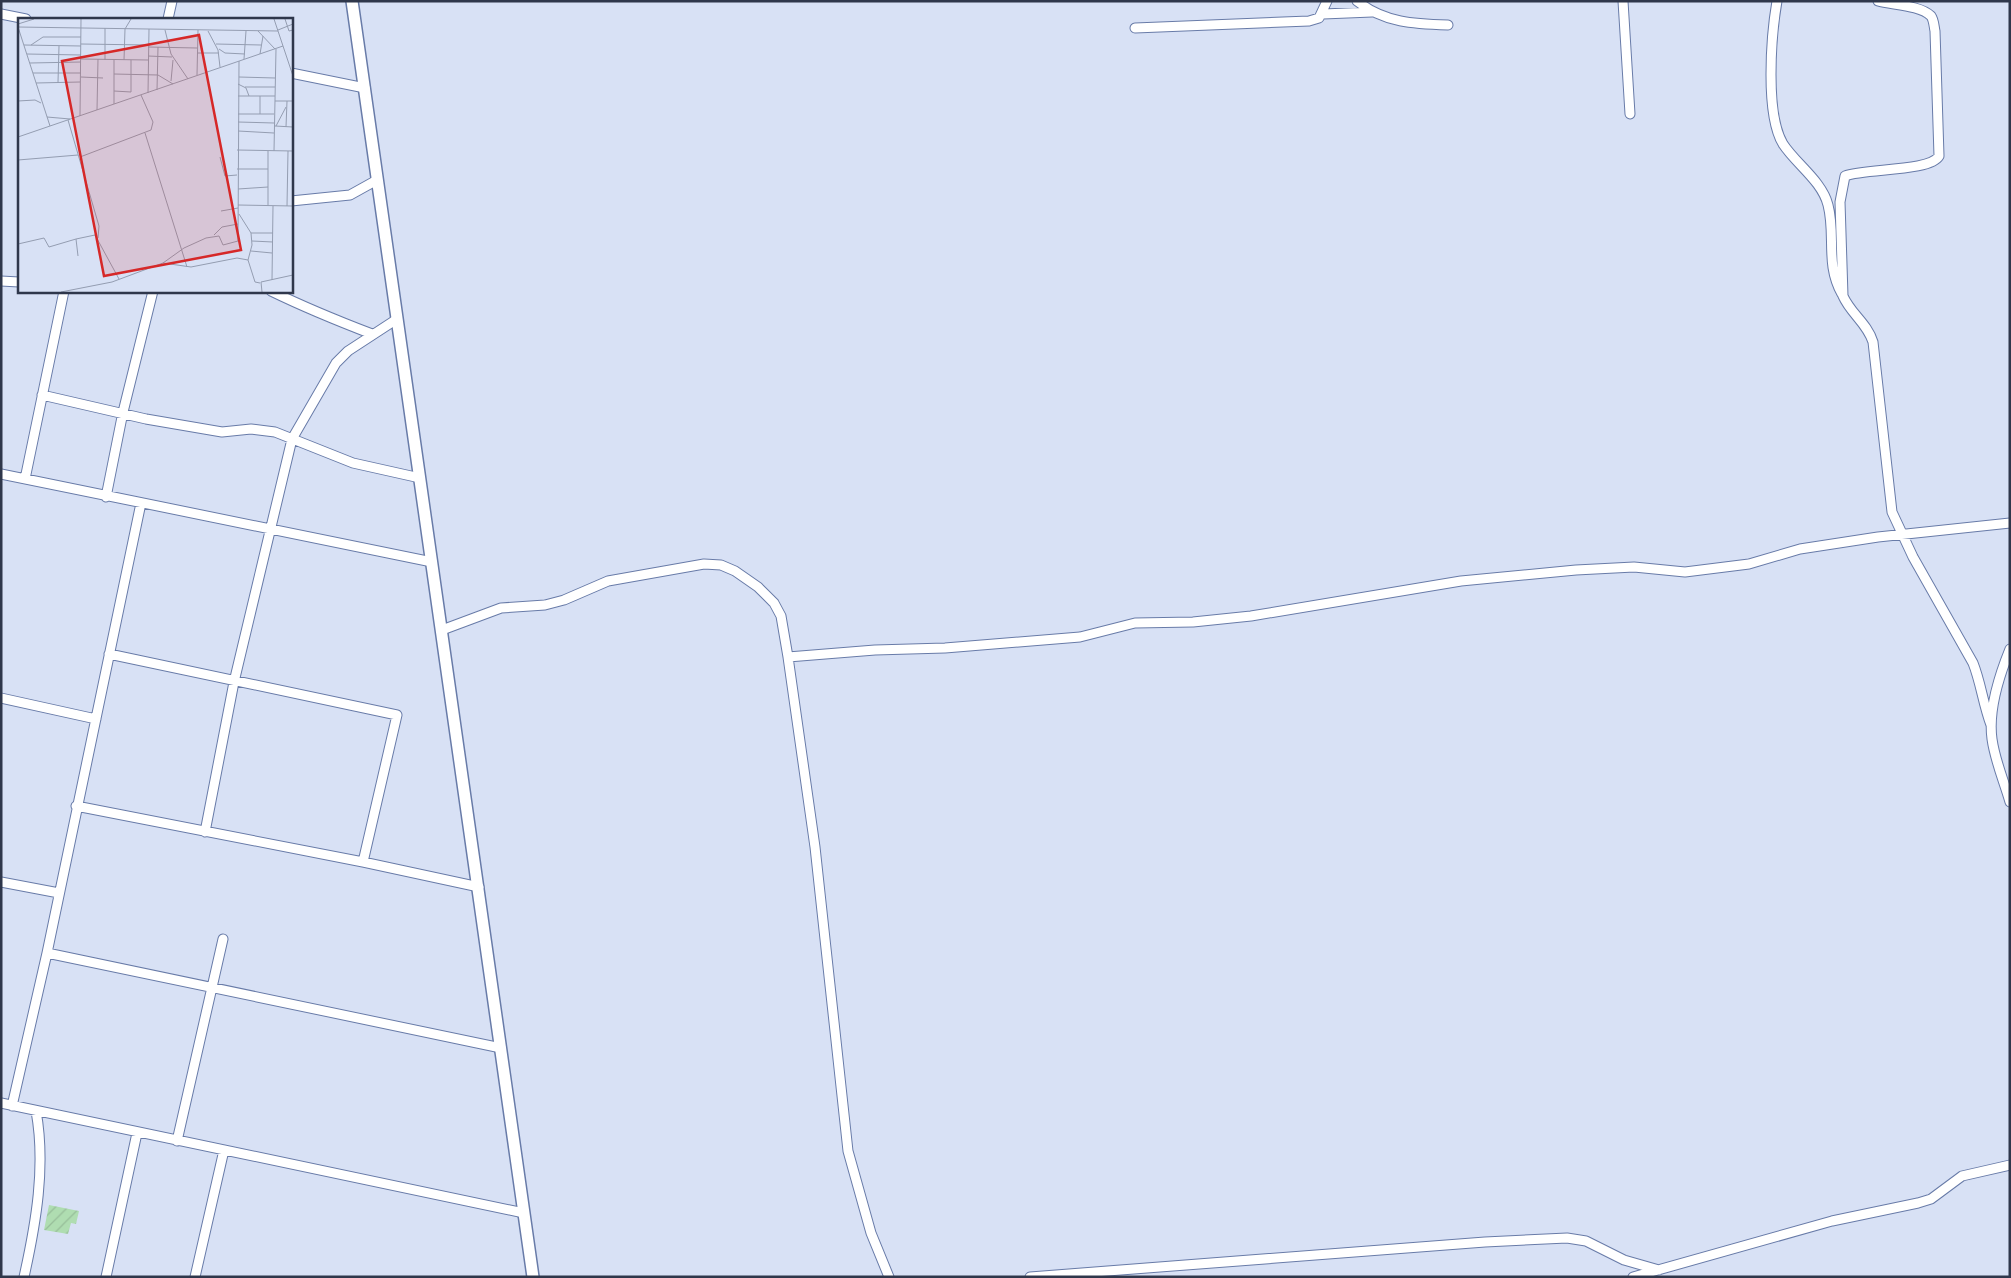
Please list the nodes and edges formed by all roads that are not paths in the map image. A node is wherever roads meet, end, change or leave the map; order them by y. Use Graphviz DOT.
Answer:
graph roads {
  1 [pos="172,1"];
  2 [pos="352,1"];
  3 [pos="1327,1"];
  4 [pos="1358,1"];
  5 [pos="1623,1"];
  6 [pos="1776,1"];
  7 [pos="1878,1"];
  8 [pos="1372,12"];
  9 [pos="1,14"];
  10 [pos="1323,14"];
  11 [pos="21,18"];
  12 [pos="168,18"];
  13 [pos="1448,25"];
  14 [pos="1135,28"];
  15 [pos="292,73"];
  16 [pos="364,88"];
  17 [pos="1630,114"];
  18 [pos="377,180"];
  19 [pos="292,201"];
  20 [pos="1,281"];
  21 [pos="18,282"];
  22 [pos="64,292"];
  23 [pos="153,292"];
  24 [pos="273,292"];
  25 [pos="1843,296"];
  26 [pos="397,319"];
  27 [pos="372,334"];
  28 [pos="42,394"];
  29 [pos="123,412"];
  30 [pos="292,439"];
  31 [pos="1,474"];
  32 [pos="25,478"];
  33 [pos="420,478"];
  34 [pos="106,497"];
  35 [pos="141,503"];
  36 [pos="2010,523"];
  37 [pos="270,529"];
  38 [pos="1902,534"];
  39 [pos="432,562"];
  40 [pos="442,630"];
  41 [pos="2010,649"];
  42 [pos="109,654"];
  43 [pos="788,657"];
  44 [pos="234,682"];
  45 [pos="1,698"];
  46 [pos="96,719"];
  47 [pos="1991,725"];
  48 [pos="2010,802"];
  49 [pos="76,806"];
  50 [pos="205,832"];
  51 [pos="363,862"];
  52 [pos="1,882"];
  53 [pos="479,888"];
  54 [pos="59,893"];
  55 [pos="224,939"];
  56 [pos="47,953"];
  57 [pos="212,988"];
  58 [pos="501,1048"];
  59 [pos="1,1103"];
  60 [pos="12,1106"];
  61 [pos="36,1111"];
  62 [pos="137,1132"];
  63 [pos="177,1141"];
  64 [pos="224,1150"];
  65 [pos="2010,1165"];
  66 [pos="524,1213"];
  67 [pos="1660,1270"];
  68 [pos="24,1277"];
  69 [pos="106,1277"];
  70 [pos="195,1277"];
  71 [pos="533,1277"];
  72 [pos="889,1277"];
  73 [pos="1030,1277"];
  74 [pos="1633,1277"];
  1 -- 12 [label="street"];
  2 -- 16 [label="street"];
  3 -- 10 [label="street"];
  4 -- 8 [label="street"];
  5 -- 17 [label="street"];
  6 -- 25 [label="street"];
  7 -- 25 [label="street"];
  8 -- 10 [label="street"];
  8 -- 13 [label="street"];
  9 -- 11 [label="street"];
  10 -- 14 [label="street"];
  15 -- 16 [label="street"];
  16 -- 18 [label="street"];
  18 -- 19 [label="street"];
  18 -- 26 [label="street"];
  20 -- 21 [label="street"];
  22 -- 28 [label="street"];
  23 -- 29 [label="street"];
  24 -- 27 [label="street"];
  25 -- 38 [label="street"];
  26 -- 27 [label="street"];
  26 -- 33 [label="street"];
  27 -- 30 [label="street"];
  28 -- 29 [label="street"];
  28 -- 32 [label="street"];
  29 -- 30 [label="street"];
  29 -- 34 [label="street"];
  30 -- 33 [label="street"];
  30 -- 37 [label="street"];
  31 -- 32 [label="street"];
  32 -- 34 [label="street"];
  33 -- 39 [label="street"];
  34 -- 35 [label="street"];
  35 -- 37 [label="street"];
  35 -- 42 [label="street"];
  36 -- 38 [label="street"];
  37 -- 39 [label="street"];
  37 -- 44 [label="street"];
  38 -- 43 [label="street"];
  38 -- 47 [label="street"];
  39 -- 40 [label="street"];
  40 -- 43 [label="street"];
  40 -- 53 [label="street"];
  41 -- 47 [label="street"];
  42 -- 44 [label="street"];
  42 -- 46 [label="street"];
  43 -- 72 [label="street"];
  44 -- 50 [label="street"];
  44 -- 51 [label="street"];
  45 -- 46 [label="street"];
  46 -- 49 [label="street"];
  47 -- 48 [label="street"];
  49 -- 50 [label="street"];
  49 -- 54 [label="street"];
  50 -- 51 [label="street"];
  51 -- 53 [label="street"];
  52 -- 54 [label="street"];
  53 -- 58 [label="street"];
  54 -- 56 [label="street"];
  55 -- 57 [label="street"];
  56 -- 57 [label="street"];
  56 -- 60 [label="street"];
  57 -- 58 [label="street"];
  57 -- 63 [label="street"];
  58 -- 66 [label="street"];
  59 -- 60 [label="street"];
  60 -- 61 [label="street"];
  61 -- 62 [label="street"];
  61 -- 68 [label="street"];
  62 -- 63 [label="street"];
  62 -- 69 [label="street"];
  63 -- 64 [label="street"];
  64 -- 66 [label="street"];
  64 -- 70 [label="street"];
  65 -- 67 [label="street"];
  66 -- 71 [label="street"];
  67 -- 73 [label="street"];
  67 -- 74 [label="street"];
}
